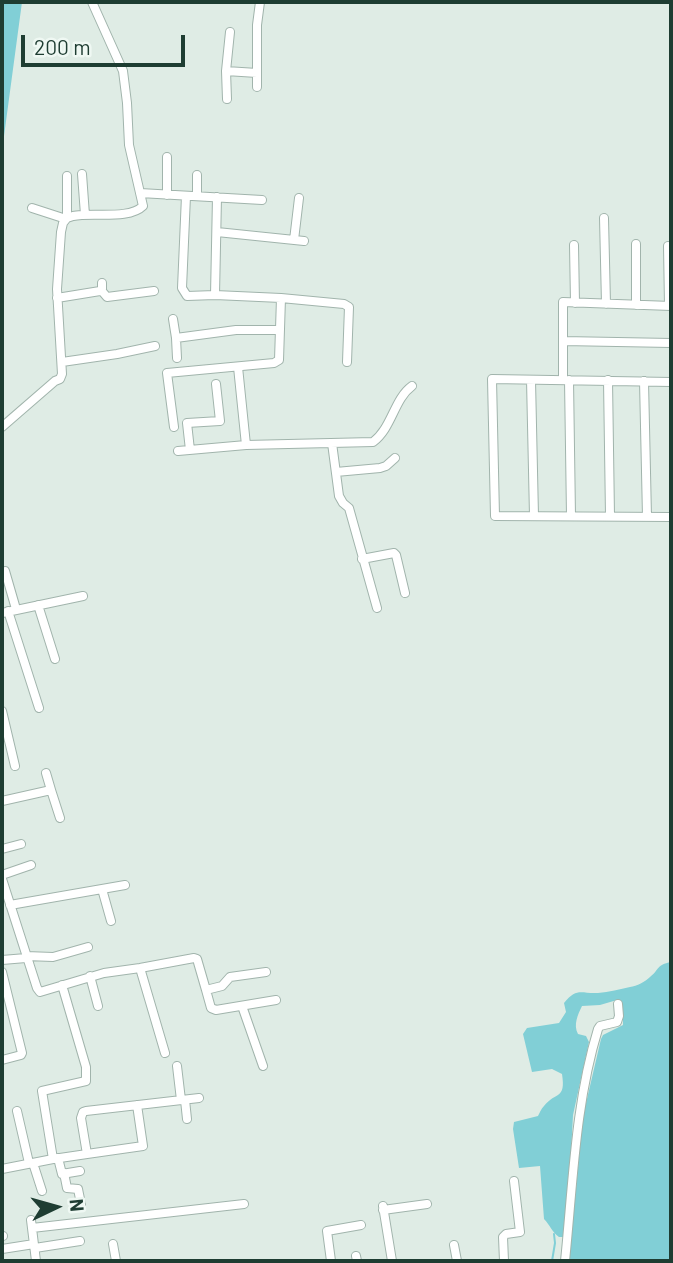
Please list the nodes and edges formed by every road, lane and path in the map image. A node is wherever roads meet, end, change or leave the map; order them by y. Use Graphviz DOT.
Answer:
graph roads {
  1 [pos="92,2"];
  2 [pos="260,2"];
  3 [pos="230,32"];
  4 [pos="226,71"];
  5 [pos="257,73"];
  6 [pos="257,87"];
  7 [pos="227,99"];
  8 [pos="167,157"];
  9 [pos="82,174"];
  10 [pos="197,175"];
  11 [pos="67,176"];
  12 [pos="140,193"];
  13 [pos="167,195"];
  14 [pos="186,196"];
  15 [pos="197,196"];
  16 [pos="217,197"];
  17 [pos="299,198"];
  18 [pos="262,200"];
  19 [pos="32,208"];
  20 [pos="85,215"];
  21 [pos="66,218"];
  22 [pos="604,218"];
  23 [pos="217,232"];
  24 [pos="294,240"];
  25 [pos="304,241"];
  26 [pos="636,244"];
  27 [pos="574,245"];
  28 [pos="668,247"];
  29 [pos="154,291"];
  30 [pos="215,295"];
  31 [pos="57,298"];
  32 [pos="281,298"];
  33 [pos="575,303"];
  34 [pos="606,304"];
  35 [pos="636,305"];
  36 [pos="670,306"];
  37 [pos="173,319"];
  38 [pos="279,330"];
  39 [pos="176,338"];
  40 [pos="563,341"];
  41 [pos="671,343"];
  42 [pos="155,346"];
  43 [pos="177,358"];
  44 [pos="62,362"];
  45 [pos="347,362"];
  46 [pos="238,367"];
  47 [pos="531,380"];
  48 [pos="566,380"];
  49 [pos="608,380"];
  50 [pos="644,381"];
  51 [pos="671,382"];
  52 [pos="216,384"];
  53 [pos="412,386"];
  54 [pos="2,427"];
  55 [pos="174,427"];
  56 [pos="332,443"];
  57 [pos="246,445"];
  58 [pos="190,450"];
  59 [pos="178,451"];
  60 [pos="395,458"];
  61 [pos="336,472"];
  62 [pos="534,516"];
  63 [pos="571,516"];
  64 [pos="610,516"];
  65 [pos="647,517"];
  66 [pos="671,517"];
  67 [pos="362,559"];
  68 [pos="5,571"];
  69 [pos="405,593"];
  70 [pos="83,596"];
  71 [pos="38,605"];
  72 [pos="377,608"];
  73 [pos="9,611"];
  74 [pos="55,659"];
  75 [pos="39,708"];
  76 [pos="2,711"];
  77 [pos="15,766"];
  78 [pos="46,773"];
  79 [pos="51,790"];
  80 [pos="2,801"];
  81 [pos="60,818"];
  82 [pos="21,844"];
  83 [pos="2,849"];
  84 [pos="31,865"];
  85 [pos="2,877"];
  86 [pos="125,886"];
  87 [pos="102,889"];
  88 [pos="4,893"];
  89 [pos="10,905"];
  90 [pos="111,922"];
  91 [pos="88,947"];
  92 [pos="26,957"];
  93 [pos="2,960"];
  94 [pos="140,968"];
  95 [pos="2,972"];
  96 [pos="266,972"];
  97 [pos="90,976"];
  98 [pos="62,985"];
  99 [pos="206,990"];
  100 [pos="276,1000"];
  101 [pos="618,1004"];
  102 [pos="97,1006"];
  103 [pos="242,1006"];
  104 [pos="165,1053"];
  105 [pos="2,1060"];
  106 [pos="177,1066"];
  107 [pos="263,1066"];
  108 [pos="199,1098"];
  109 [pos="183,1100"];
  110 [pos="136,1105"];
  111 [pos="18,1111"];
  112 [pos="187,1119"];
  113 [pos="87,1154"];
  114 [pos="55,1159"];
  115 [pos="31,1163"];
  116 [pos="2,1167"];
  117 [pos="80,1171"];
  118 [pos="64,1173"];
  119 [pos="514,1181"];
  120 [pos="42,1191"];
  121 [pos="81,1204"];
  122 [pos="244,1204"];
  123 [pos="427,1204"];
  124 [pos="361,1225"];
  125 [pos="80,1241"];
  126 [pos="113,1244"];
  127 [pos="454,1245"];
  128 [pos="34,1246"];
  129 [pos="2,1249"];
  130 [pos="36,1261"];
  131 [pos="116,1261"];
  132 [pos="331,1261"];
  133 [pos="392,1261"];
  134 [pos="457,1261"];
  135 [pos="504,1261"];
  136 [pos="565,1261"];
  1 -- 12 [label="street"];
  2 -- 5 [label="street"];
  3 -- 4 [label="street"];
  4 -- 5 [label="street"];
  4 -- 7 [label="street"];
  5 -- 6 [label="street"];
  8 -- 13 [label="street"];
  9 -- 20 [label="street"];
  10 -- 15 [label="street"];
  11 -- 21 [label="street"];
  12 -- 13 [label="street"];
  12 -- 20 [label="street"];
  13 -- 14 [label="street"];
  14 -- 15 [label="street"];
  14 -- 30 [label="street"];
  15 -- 16 [label="street"];
  16 -- 18 [label="street"];
  16 -- 23 [label="street"];
  17 -- 24 [label="street"];
  19 -- 21 [label="street"];
  20 -- 21 [label="street"];
  21 -- 31 [label="street"];
  22 -- 34 [label="street"];
  23 -- 24 [label="street"];
  23 -- 30 [label="street"];
  24 -- 25 [label="street"];
  26 -- 35 [label="street"];
  27 -- 33 [label="street"];
  28 -- 36 [label="street"];
  29 -- 31 [label="street"];
  30 -- 32 [label="street"];
  31 -- 44 [label="street"];
  32 -- 38 [label="street"];
  32 -- 45 [label="street"];
  33 -- 34 [label="street"];
  33 -- 40 [label="street"];
  34 -- 35 [label="street"];
  35 -- 36 [label="street"];
  37 -- 39 [label="street"];
  38 -- 39 [label="street"];
  38 -- 46 [label="street"];
  39 -- 43 [label="street"];
  40 -- 41 [label="street"];
  40 -- 48 [label="street"];
  42 -- 44 [label="street"];
  44 -- 54 [label="street"];
  46 -- 55 [label="street"];
  46 -- 57 [label="street"];
  47 -- 48 [label="street"];
  47 -- 62 [label="street"];
  47 -- 62 [label="street"];
  48 -- 49 [label="street"];
  48 -- 63 [label="street"];
  49 -- 50 [label="street"];
  49 -- 64 [label="street"];
  50 -- 51 [label="street"];
  50 -- 65 [label="street"];
  52 -- 58 [label="street"];
  53 -- 56 [label="street"];
  56 -- 57 [label="street"];
  56 -- 61 [label="street"];
  57 -- 58 [label="street"];
  58 -- 59 [label="street"];
  60 -- 61 [label="street"];
  61 -- 67 [label="street"];
  62 -- 63 [label="street"];
  63 -- 64 [label="street"];
  64 -- 65 [label="street"];
  65 -- 66 [label="street"];
  67 -- 69 [label="street"];
  67 -- 72 [label="street"];
  68 -- 73 [label="street"];
  70 -- 71 [label="street"];
  71 -- 73 [label="street"];
  71 -- 74 [label="street"];
  73 -- 75 [label="street"];
  76 -- 77 [label="street"];
  78 -- 79 [label="street"];
  79 -- 80 [label="street"];
  79 -- 81 [label="street"];
  82 -- 83 [label="street"];
  84 -- 85 [label="street"];
  85 -- 88 [label="street"];
  86 -- 87 [label="street"];
  87 -- 89 [label="street"];
  87 -- 90 [label="street"];
  88 -- 89 [label="street"];
  89 -- 92 [label="street"];
  91 -- 92 [label="street"];
  92 -- 93 [label="street"];
  92 -- 98 [label="street"];
  94 -- 97 [label="street"];
  94 -- 99 [label="street"];
  94 -- 104 [label="street"];
  95 -- 105 [label="street"];
  96 -- 99 [label="street"];
  97 -- 98 [label="street"];
  97 -- 102 [label="street"];
  98 -- 114 [label="street"];
  99 -- 103 [label="street"];
  100 -- 103 [label="street"];
  101 -- 136 [label="street"];
  103 -- 107 [label="street"];
  106 -- 109 [label="street"];
  108 -- 109 [label="street"];
  109 -- 110 [label="street"];
  109 -- 112 [label="street"];
  110 -- 113 [label="street"];
  110 -- 113 [label="street"];
  111 -- 115 [label="street"];
  113 -- 114 [label="street"];
  114 -- 115 [label="street"];
  114 -- 118 [label="street"];
  115 -- 116 [label="street"];
  115 -- 120 [label="street"];
  117 -- 118 [label="street"];
  118 -- 121 [label="street"];
  119 -- 135 [label="street"];
  122 -- 128 [label="street"];
  123 -- 133 [label="street"];
  124 -- 132 [label="street"];
  125 -- 128 [label="street"];
  126 -- 131 [label="street"];
  127 -- 134 [label="street"];
  128 -- 129 [label="street"];
  128 -- 130 [label="street"];
}
